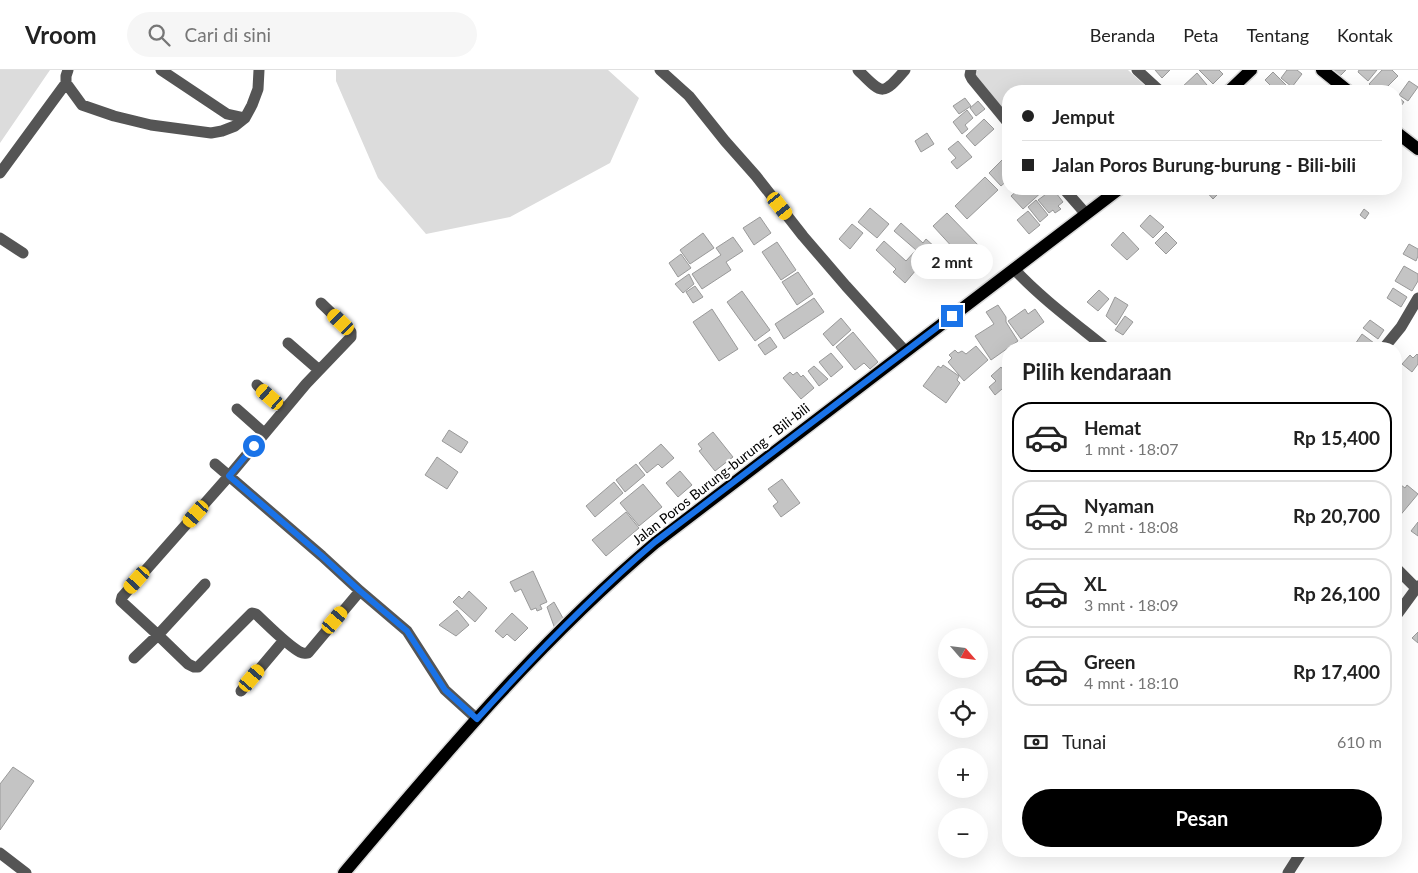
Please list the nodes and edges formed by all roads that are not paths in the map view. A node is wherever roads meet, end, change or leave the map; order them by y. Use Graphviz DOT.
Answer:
graph roads {
  1 [pos="68,70"];
  2 [pos="161,70"];
  3 [pos="259,70"];
  4 [pos="660,70"];
  5 [pos="858,70"];
  6 [pos="905,70"];
  7 [pos="971,70"];
  8 [pos="1137,70"];
  9 [pos="1251,70"];
  10 [pos="1322,70"];
  11 [pos="66,83"];
  12 [pos="1153,85"];
  13 [pos="1235,85"];
  14 [pos="1341,85"];
  15 [pos="1002,115"];
  16 [pos="245,118"];
  17 [pos="1402,137"];
  18 [pos="1418,150"];
  19 [pos="0,173"];
  20 [pos="1069,195"];
  21 [pos="1111,195"];
  22 [pos="1086,214"];
  23 [pos="0,238"];
  24 [pos="23,253"];
  25 [pos="1014,269"];
  26 [pos="1418,298"];
  27 [pos="321,302"];
  28 [pos="1098,342"];
  29 [pos="1389,342"];
  30 [pos="288,343"];
  31 [pos="905,351"];
  32 [pos="319,370"];
  33 [pos="257,385"];
  34 [pos="284,409"];
  35 [pos="237,410"];
  36 [pos="264,433"];
  37 [pos="215,464"];
  38 [pos="229,476"];
  39 [pos="1402,574"];
  40 [pos="205,584"];
  41 [pos="1417,588"];
  42 [pos="360,591"];
  43 [pos="1402,608"];
  44 [pos="158,635"];
  45 [pos="284,640"];
  46 [pos="134,658"];
  47 [pos="241,691"];
  48 [pos="477,719"];
  49 [pos="0,853"];
  50 [pos="1298,857"];
  51 [pos="26,873"];
  52 [pos="344,873"];
  53 [pos="1288,873"];
  1 -- 11 [label="street"];
  2 -- 16 [label="street"];
  3 -- 16 [label="street"];
  4 -- 31 [label="street"];
  5 -- 6 [label="street"];
  7 -- 15 [label="street"];
  8 -- 12 [label="street"];
  9 -- 13 [label="main road"];
  10 -- 14 [label="main road"];
  11 -- 16 [label="street"];
  11 -- 19 [label="street"];
  17 -- 18 [label="main road"];
  20 -- 22 [label="street"];
  21 -- 22 [label="main road, Jalan Poros Burung-burung - Bili-bili"];
  22 -- 25 [label="main road, Jalan Poros Burung-burung - Bili-bili"];
  23 -- 24 [label="street"];
  25 -- 28 [label="street"];
  25 -- 31 [label="main road, Jalan Poros Burung-burung - Bili-bili"];
  26 -- 29 [label="street"];
  27 -- 32 [label="street"];
  30 -- 32 [label="street"];
  31 -- 48 [label="main road, Jalan Poros Burung-burung - Bili-bili"];
  32 -- 34 [label="street"];
  33 -- 34 [label="street"];
  34 -- 36 [label="street"];
  35 -- 36 [label="street"];
  36 -- 38 [label="street"];
  37 -- 38 [label="street"];
  38 -- 42 [label="street"];
  38 -- 44 [label="street"];
  39 -- 41 [label="street"];
  40 -- 44 [label="street"];
  41 -- 43 [label="street"];
  42 -- 45 [label="street"];
  42 -- 48 [label="street"];
  44 -- 45 [label="street"];
  44 -- 46 [label="street"];
  45 -- 47 [label="street"];
  48 -- 52 [label="main road, Jalan Poros Burung-burung - Bili-bili"];
  49 -- 51 [label="street"];
  50 -- 53 [label="street"];
}
